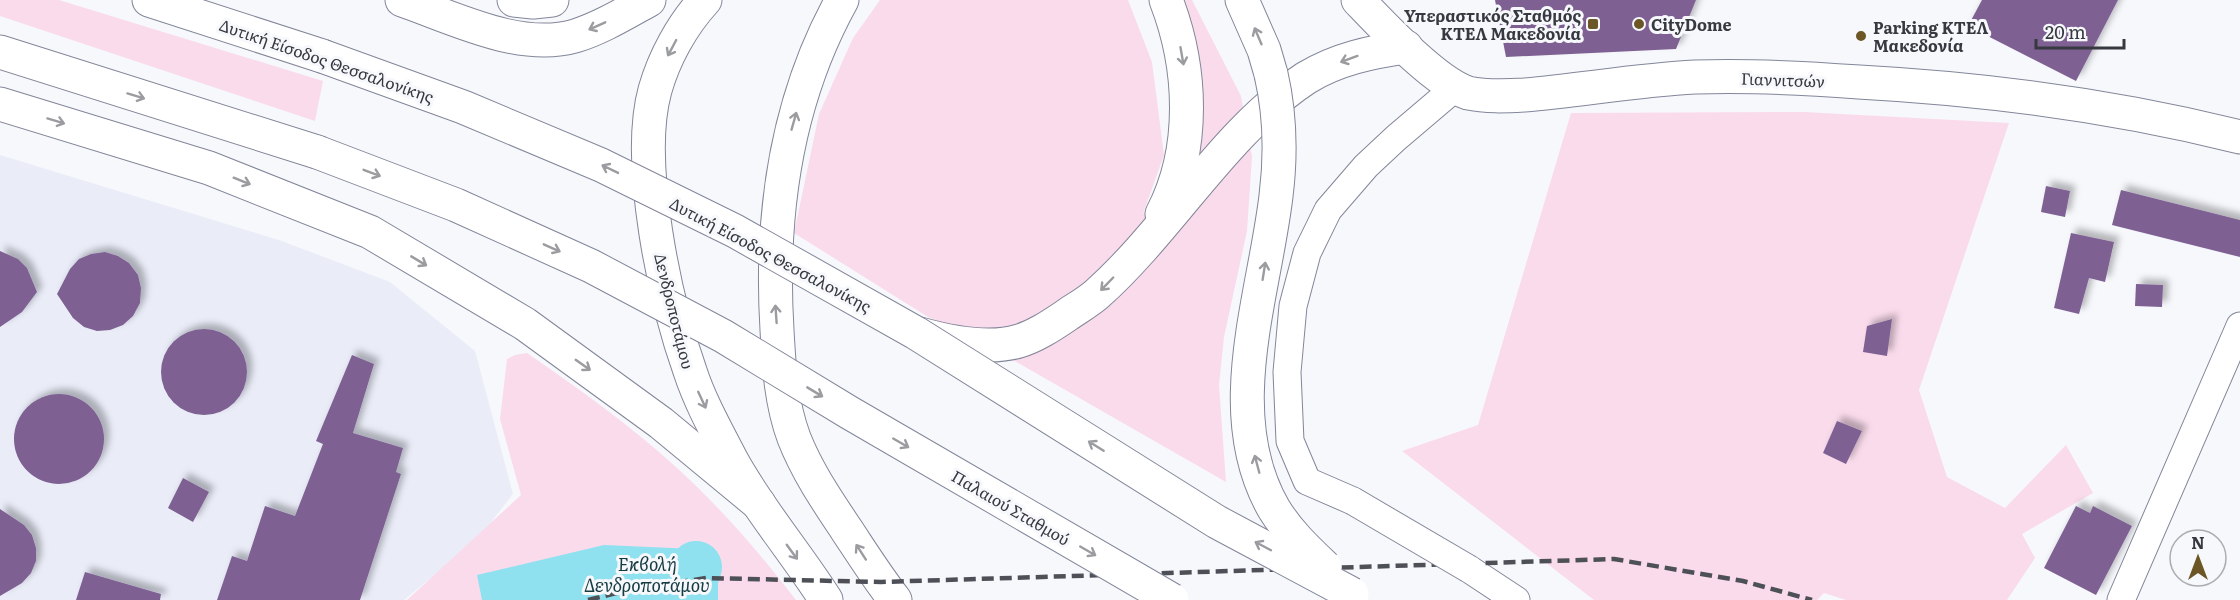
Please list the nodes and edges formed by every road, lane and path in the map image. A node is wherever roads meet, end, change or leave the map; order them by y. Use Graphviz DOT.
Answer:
graph roads {
  1 [pos="150,0"];
  2 [pos="402,0"];
  3 [pos="514,0"];
  4 [pos="552,0"];
  5 [pos="649,0"];
  6 [pos="705,0"];
  7 [pos="842,0"];
  8 [pos="1166,0"];
  9 [pos="1242,0"];
  10 [pos="1358,0"];
  11 [pos="1406,47"];
  12 [pos="0,52"];
  13 [pos="1456,87"];
  14 [pos="0,104"];
  15 [pos="2240,137"];
  16 [pos="1148,242"];
  17 [pos="2240,326"];
  18 [pos="916,333"];
  19 [pos="759,504"];
  20 [pos="1358,597"];
  21 [pos="826,600"];
  22 [pos="894,600"];
  23 [pos="1172,600"];
  24 [pos="1516,600"];
  25 [pos="2121,600"];
  18 -- 1 [label="main road, Δυτική Είσοδος Θεσσαλονίκης, one-way, bridge"];
  5 -- 2 [label="main road, one-way"];
  3 -- 4 [label="main road"];
  6 -- 19 [label="main road, Δενδροποτάμου, one-way"];
  22 -- 7 [label="main road, one-way"];
  8 -- 16 [label="main road, one-way"];
  20 -- 9 [label="main road, one-way, bridge"];
  10 -- 11 [label="main road, Γιαννιτσών"];
  11 -- 13 [label="main road, Γιαννιτσών"];
  11 -- 16 [label="main road, one-way"];
  12 -- 23 [label="main road, Παλαιού Σταθμού, one-way, bridge"];
  13 -- 15 [label="main road, Γιαννιτσών"];
  13 -- 24 [label="street, bridge"];
  14 -- 19 [label="main road, one-way"];
  16 -- 18 [label="main road, one-way, bridge"];
  17 -- 25 [label="street"];
  20 -- 18 [label="main road, Δυτική Είσοδος Θεσσαλονίκης, one-way, bridge"];
  19 -- 21 [label="main road, Δενδροποτάμου, one-way"];
}
